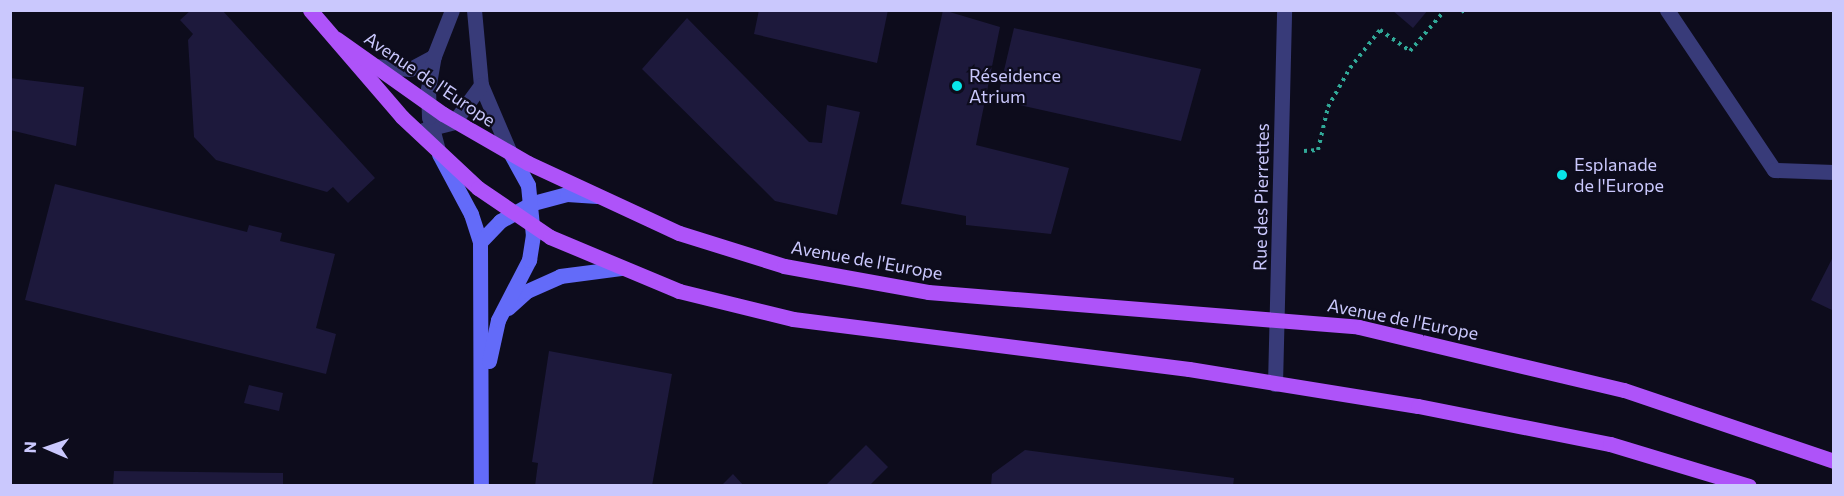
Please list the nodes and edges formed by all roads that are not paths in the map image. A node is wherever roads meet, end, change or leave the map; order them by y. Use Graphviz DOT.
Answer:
graph roads {
  1 [pos="310,10"];
  2 [pos="452,10"];
  3 [pos="474,10"];
  4 [pos="1284,10"];
  5 [pos="1667,10"];
  6 [pos="337,39"];
  7 [pos="434,56"];
  8 [pos="375,66"];
  9 [pos="481,85"];
  10 [pos="428,103"];
  11 [pos="454,122"];
  12 [pos="431,129"];
  13 [pos="416,130"];
  14 [pos="510,153"];
  15 [pos="439,154"];
  16 [pos="1833,171"];
  17 [pos="597,196"];
  18 [pos="532,203"];
  19 [pos="512,212"];
  20 [pos="534,227"];
  21 [pos="480,242"];
  22 [pos="622,268"];
  23 [pos="1278,318"];
  24 [pos="498,320"];
  25 [pos="1275,384"];
  26 [pos="483,388"];
  27 [pos="1833,461"];
  28 [pos="481,486"];
  29 [pos="1749,486"];
  1 -- 6 [label="main road"];
  2 -- 7 [label="street"];
  3 -- 9 [label="street"];
  4 -- 23 [label="street, Rue des Pierrettes"];
  5 -- 16 [label="street"];
  6 -- 8 [label="main road, Avenue de l'Europe"];
  6 -- 13 [label="main road, Avenue de l'Europe"];
  7 -- 8 [label="street"];
  7 -- 10 [label="street"];
  8 -- 10 [label="main road, Avenue de l'Europe"];
  9 -- 11 [label="street"];
  9 -- 14 [label="street"];
  10 -- 11 [label="main road, Avenue de l'Europe"];
  10 -- 12 [label="street"];
  11 -- 12 [label="street"];
  11 -- 14 [label="main road, Avenue de l'Europe"];
  12 -- 13 [label="street"];
  12 -- 15 [label="street"];
  13 -- 15 [label="main road, Avenue de l'Europe"];
  14 -- 17 [label="main road, Avenue de l'Europe"];
  14 -- 18 [label="main road"];
  15 -- 19 [label="main road, Avenue de l'Europe"];
  15 -- 21 [label="main road"];
  17 -- 18 [label="main road"];
  17 -- 23 [label="main road, Avenue de l'Europe"];
  18 -- 19 [label="main road"];
  18 -- 20 [label="main road"];
  19 -- 20 [label="main road, Avenue de l'Europe"];
  19 -- 21 [label="main road"];
  20 -- 22 [label="main road, Avenue de l'Europe"];
  20 -- 24 [label="main road"];
  21 -- 26 [label="main road"];
  22 -- 24 [label="main road"];
  22 -- 25 [label="main road, Avenue de l'Europe"];
  23 -- 25 [label="street, Rue des Pierrettes"];
  23 -- 27 [label="main road, Avenue de l'Europe"];
  24 -- 26 [label="main road"];
  25 -- 29 [label="main road, Avenue de l'Europe"];
  26 -- 28 [label="main road"];
}
